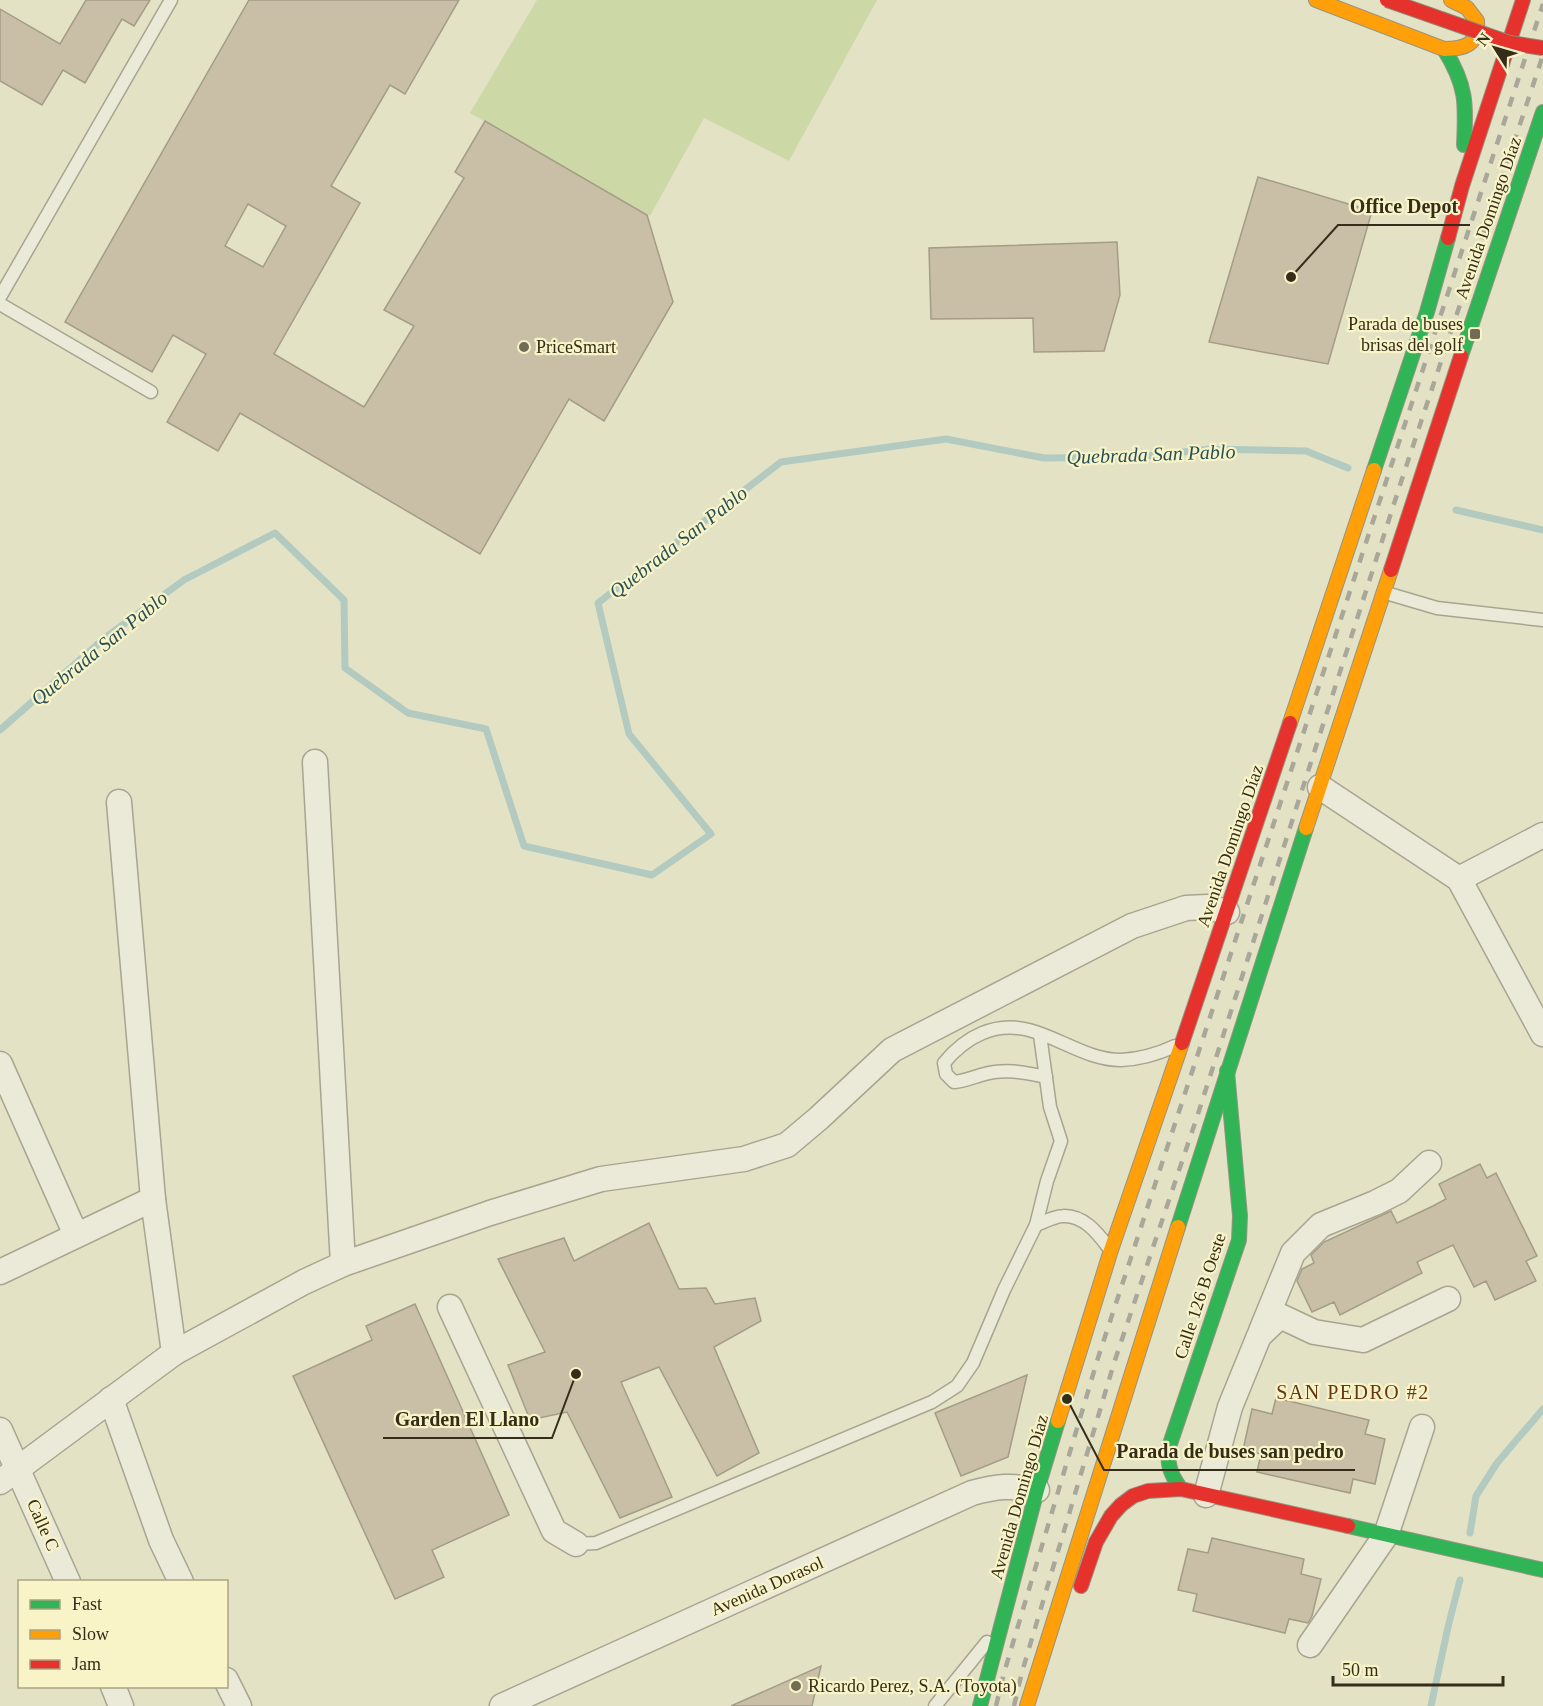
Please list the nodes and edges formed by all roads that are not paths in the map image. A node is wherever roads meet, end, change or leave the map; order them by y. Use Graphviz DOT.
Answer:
graph roads {
  1 [pos="171,0"];
  2 [pos="1316,0"];
  3 [pos="1387,0"];
  4 [pos="1451,0"];
  5 [pos="1523,0"];
  6 [pos="1543,48"];
  7 [pos="1444,49"];
  8 [pos="1542,118"];
  9 [pos="1462,186"];
  10 [pos="0,297"];
  11 [pos="0,304"];
  12 [pos="150,392"];
  13 [pos="1384,592"];
  14 [pos="1543,620"];
  15 [pos="315,762"];
  16 [pos="1320,787"];
  17 [pos="119,802"];
  18 [pos="1543,835"];
  19 [pos="1459,879"];
  20 [pos="1227,912"];
  21 [pos="964,1012"];
  22 [pos="977,1033"];
  23 [pos="1543,1034"];
  24 [pos="1040,1035"];
  25 [pos="1182,1043"];
  26 [pos="0,1064"];
  27 [pos="1227,1071"];
  28 [pos="1046,1077"];
  29 [pos="1430,1163"];
  30 [pos="153,1199"];
  31 [pos="1036,1225"];
  32 [pos="76,1235"];
  33 [pos="1111,1250"];
  34 [pos="344,1264"];
  35 [pos="0,1272"];
  36 [pos="1448,1299"];
  37 [pos="450,1307"];
  38 [pos="1259,1336"];
  39 [pos="174,1353"];
  40 [pos="111,1399"];
  41 [pos="1422,1427"];
  42 [pos="0,1430"];
  43 [pos="9,1476"];
  44 [pos="1181,1489"];
  45 [pos="1037,1490"];
  46 [pos="1206,1495"];
  47 [pos="1386,1535"];
  48 [pos="576,1544"];
  49 [pos="1543,1570"];
  50 [pos="67,1580"];
  51 [pos="181,1580"];
  52 [pos="1078,1594"];
  53 [pos="1003,1622"];
  54 [pos="1063,1638"];
  55 [pos="1310,1645"];
  56 [pos="228,1684"];
  57 [pos="113,1688"];
  58 [pos="121,1706"];
  59 [pos="238,1706"];
  60 [pos="502,1706"];
  61 [pos="935,1706"];
  62 [pos="980,1706"];
  63 [pos="1028,1706"];
  1 -- 10 [label="lane"];
  2 -- 7 [label="main road"];
  3 -- 6 [label="main road, bridge"];
  4 -- 7 [label="main road"];
  5 -- 9 [label="main road, Avenida Domingo Díaz"];
  7 -- 9 [label="main road"];
  8 -- 13 [label="main road, Avenida Domingo Díaz"];
  9 -- 20 [label="main road, Avenida Domingo Díaz"];
  11 -- 12 [label="lane"];
  13 -- 14 [label="lane"];
  13 -- 16 [label="main road, Avenida Domingo Díaz"];
  15 -- 34 [label="street"];
  16 -- 19 [label="street"];
  16 -- 27 [label="main road, Avenida Domingo Díaz"];
  17 -- 30 [label="street"];
  18 -- 19 [label="street"];
  19 -- 23 [label="street"];
  20 -- 21 [label="street"];
  20 -- 25 [label="main road, Avenida Domingo Díaz"];
  21 -- 22 [label="lane"];
  21 -- 34 [label="street"];
  22 -- 24 [label="lane"];
  22 -- 28 [label="lane"];
  24 -- 25 [label="lane"];
  24 -- 28 [label="lane"];
  25 -- 33 [label="main road, Avenida Domingo Díaz"];
  26 -- 32 [label="street"];
  27 -- 44 [label="main road, Calle 126 B Oeste"];
  27 -- 63 [label="main road, Avenida Domingo Díaz"];
  28 -- 31 [label="lane"];
  29 -- 38 [label="street"];
  30 -- 32 [label="street"];
  30 -- 39 [label="street"];
  31 -- 33 [label="lane"];
  31 -- 48 [label="lane"];
  32 -- 35 [label="street"];
  33 -- 45 [label="main road, Avenida Domingo Díaz"];
  34 -- 39 [label="street"];
  36 -- 38 [label="street"];
  37 -- 48 [label="street"];
  38 -- 46 [label="street"];
  39 -- 40 [label="street"];
  40 -- 43 [label="street"];
  40 -- 51 [label="street"];
  41 -- 47 [label="street"];
  42 -- 43 [label="street, Calle C"];
  43 -- 50 [label="street, Calle C"];
  44 -- 46 [label="main road"];
  44 -- 52 [label="main road"];
  45 -- 53 [label="main road, Avenida Domingo Díaz"];
  45 -- 60 [label="street, Avenida Dorasol"];
  46 -- 47 [label="main road"];
  47 -- 49 [label="main road"];
  47 -- 55 [label="street"];
  53 -- 61 [label="lane"];
  53 -- 62 [label="main road, Avenida Domingo Díaz"];
  54 -- 63 [label="main road"];
  56 -- 59 [label="street"];
  57 -- 58 [label="street"];
}
